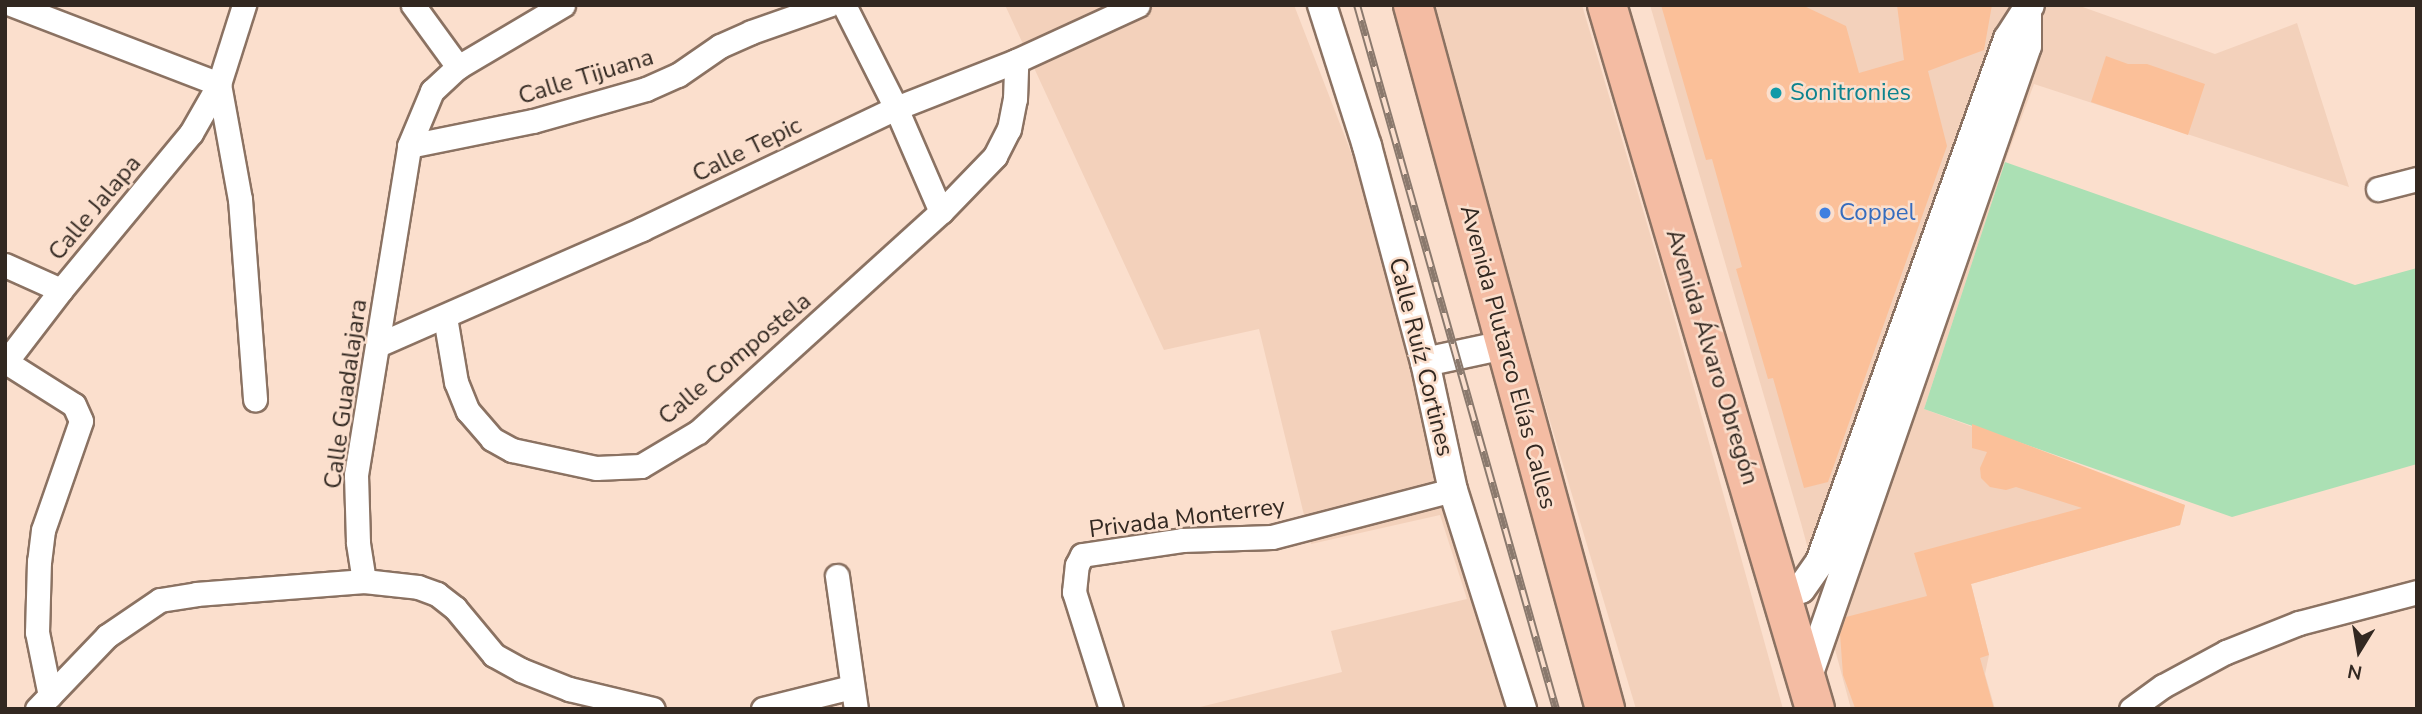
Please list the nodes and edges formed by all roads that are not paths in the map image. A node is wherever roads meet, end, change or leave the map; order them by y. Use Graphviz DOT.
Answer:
graph roads {
  1 [pos="13,5"];
  2 [pos="244,5"];
  3 [pos="413,5"];
  4 [pos="563,5"];
  5 [pos="828,5"];
  6 [pos="844,5"];
  7 [pos="1138,5"];
  8 [pos="1322,5"];
  9 [pos="1413,5"];
  10 [pos="1606,5"];
  11 [pos="2028,9"];
  12 [pos="1016,61"];
  13 [pos="458,67"];
  14 [pos="219,83"];
  15 [pos="896,108"];
  16 [pos="418,144"];
  17 [pos="2417,178"];
  18 [pos="2378,189"];
  19 [pos="941,212"];
  20 [pos="5,265"];
  21 [pos="61,290"];
  22 [pos="445,317"];
  23 [pos="380,344"];
  24 [pos="1504,345"];
  25 [pos="1425,362"];
  26 [pos="6,363"];
  27 [pos="255,398"];
  28 [pos="1453,490"];
  29 [pos="837,576"];
  30 [pos="364,581"];
  31 [pos="2417,592"];
  32 [pos="1783,593"];
  33 [pos="1811,694"];
  34 [pos="853,698"];
  35 [pos="43,702"];
  36 [pos="653,709"];
  37 [pos="763,709"];
  38 [pos="1111,709"];
  39 [pos="1522,709"];
  40 [pos="1605,709"];
  41 [pos="2131,709"];
  1 -- 14 [label="street"];
  2 -- 14 [label="street, Calle Jalapa"];
  3 -- 13 [label="street"];
  4 -- 13 [label="street, Calle Guadalajara"];
  5 -- 16 [label="street, Calle Tijuana"];
  6 -- 15 [label="street"];
  7 -- 12 [label="street, Calle Tepic"];
  8 -- 25 [label="street, Calle Ruíz Cortines"];
  9 -- 24 [label="highway, Avenida Plutarco Elías Calles"];
  10 -- 32 [label="highway, Avenida Álvaro Obregón"];
  11 -- 32 [label="street"];
  11 -- 33 [label="street"];
  12 -- 15 [label="street, Calle Tepic"];
  12 -- 19 [label="street, Calle Compostela"];
  13 -- 16 [label="street, Calle Guadalajara"];
  14 -- 21 [label="street, Calle Jalapa"];
  14 -- 27 [label="street"];
  15 -- 19 [label="street"];
  15 -- 22 [label="street, Calle Tepic"];
  16 -- 23 [label="street, Calle Guadalajara"];
  17 -- 18 [label="street"];
  19 -- 22 [label="street, Calle Compostela"];
  20 -- 21 [label="street"];
  21 -- 26 [label="street, Calle Jalapa"];
  22 -- 23 [label="street, Calle Tepic"];
  23 -- 30 [label="street, Calle Guadalajara"];
  24 -- 25 [label="street"];
  24 -- 40 [label="highway, Avenida Plutarco Elías Calles"];
  25 -- 28 [label="street, Calle Ruíz Cortines"];
  26 -- 35 [label="street"];
  28 -- 38 [label="street, Privada Monterrey"];
  28 -- 39 [label="street, Calle Ruíz Cortines"];
  29 -- 34 [label="street"];
  30 -- 35 [label="street"];
  30 -- 36 [label="street"];
  31 -- 41 [label="street"];
  32 -- 33 [label="highway, Avenida Álvaro Obregón"];
  34 -- 37 [label="street"];
}
